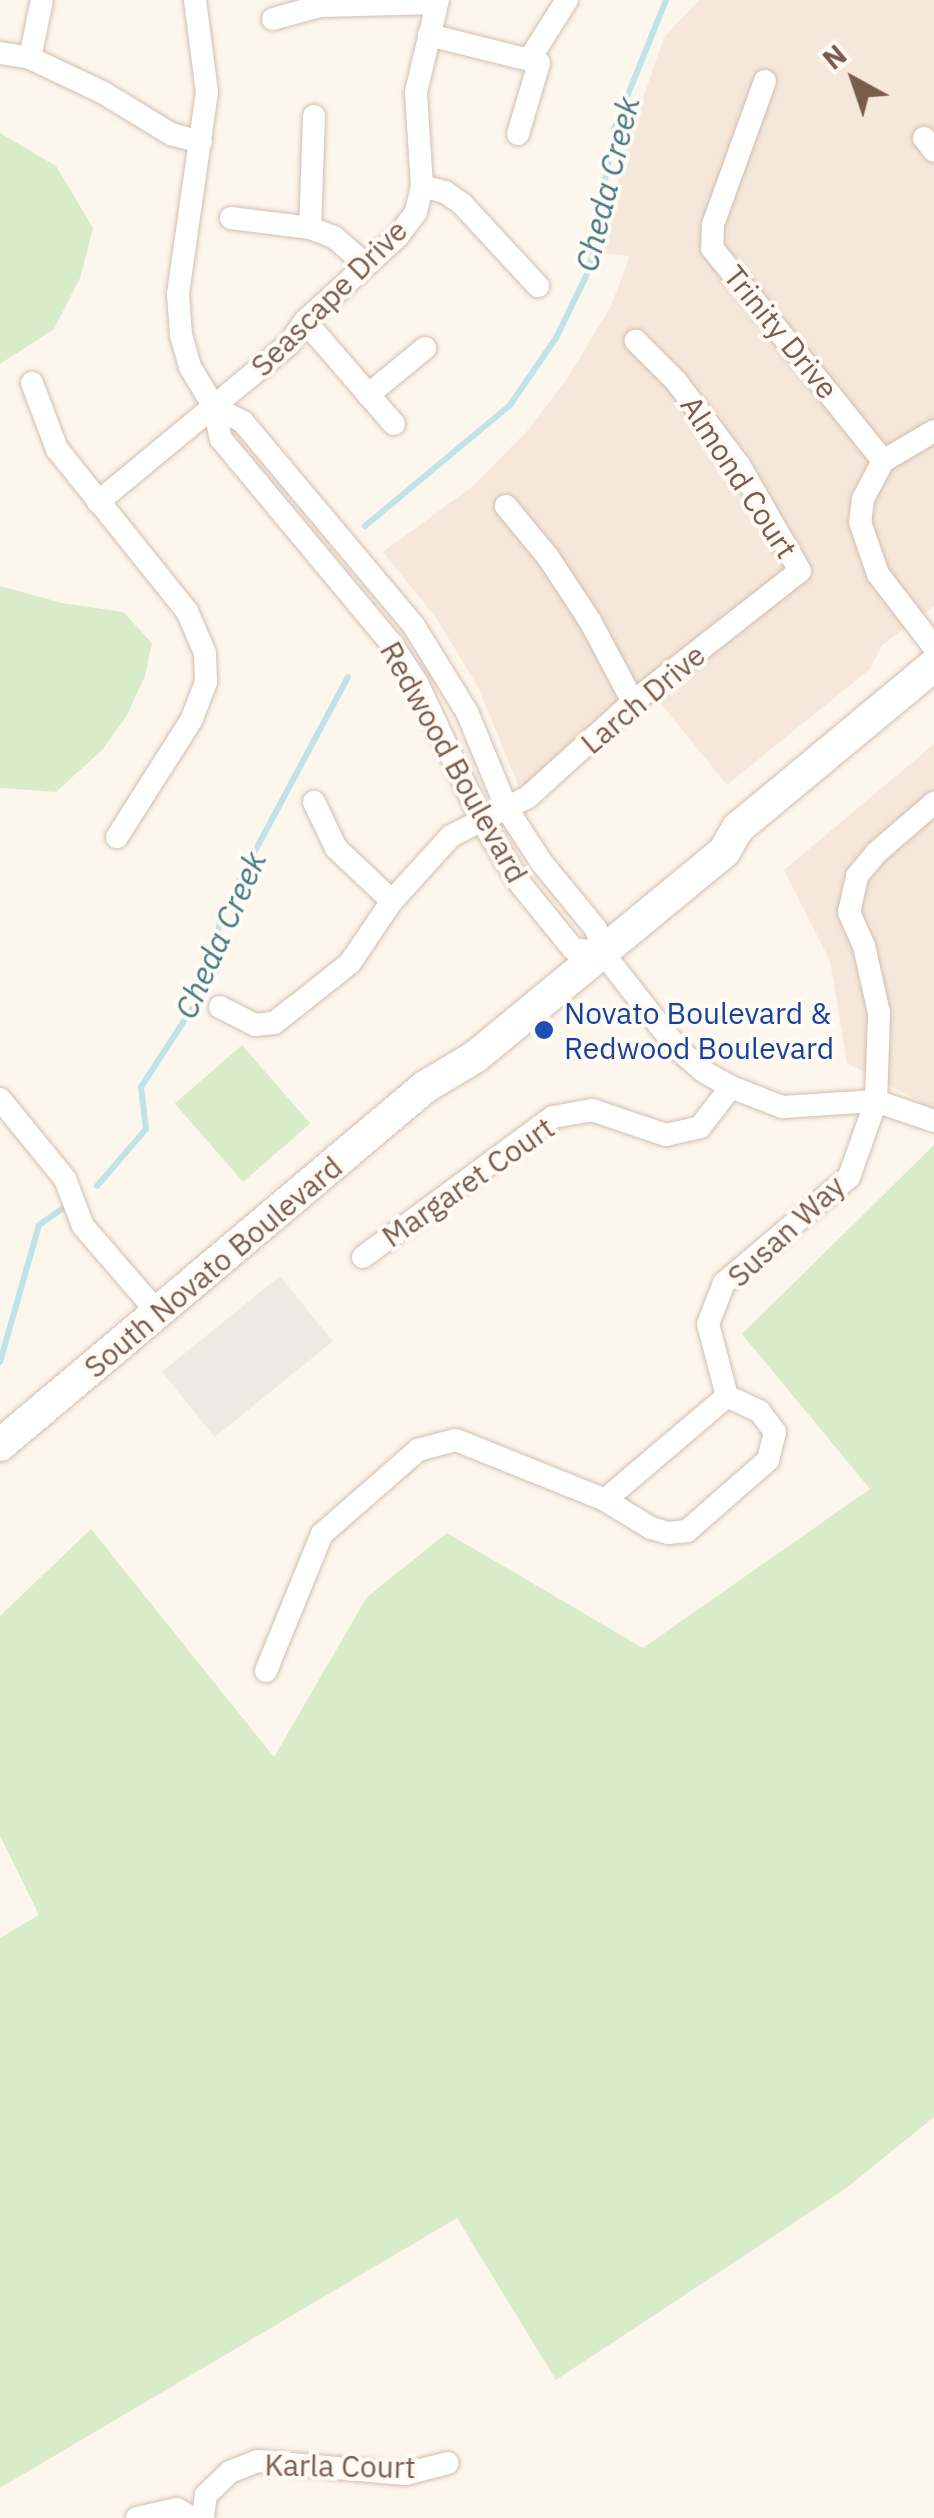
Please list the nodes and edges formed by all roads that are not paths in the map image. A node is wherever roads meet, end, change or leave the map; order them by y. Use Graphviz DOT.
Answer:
graph roads {
  1 [pos="42,0"];
  2 [pos="195,0"];
  3 [pos="567,0"];
  4 [pos="437,1"];
  5 [pos="320,3"];
  6 [pos="273,18"];
  7 [pos="429,35"];
  8 [pos="0,53"];
  9 [pos="30,58"];
  10 [pos="529,60"];
  11 [pos="765,82"];
  12 [pos="314,116"];
  13 [pos="518,134"];
  14 [pos="201,142"];
  15 [pos="422,186"];
  16 [pos="231,218"];
  17 [pos="310,228"];
  18 [pos="365,264"];
  19 [pos="538,286"];
  20 [pos="305,321"];
  21 [pos="636,340"];
  22 [pos="425,348"];
  23 [pos="32,383"];
  24 [pos="368,394"];
  25 [pos="214,407"];
  26 [pos="394,424"];
  27 [pos="934,431"];
  28 [pos="883,461"];
  29 [pos="98,502"];
  30 [pos="506,506"];
  31 [pos="800,572"];
  32 [pos="934,647"];
  33 [pos="934,665"];
  34 [pos="633,702"];
  35 [pos="314,802"];
  36 [pos="934,803"];
  37 [pos="507,809"];
  38 [pos="482,821"];
  39 [pos="117,837"];
  40 [pos="392,901"];
  41 [pos="591,944"];
  42 [pos="220,1008"];
  43 [pos="731,1087"];
  44 [pos="0,1099"];
  45 [pos="876,1101"];
  46 [pos="934,1121"];
  47 [pos="363,1257"];
  48 [pos="159,1314"];
  49 [pos="727,1396"];
  50 [pos="0,1444"];
  51 [pos="605,1500"];
  52 [pos="266,1671"];
  53 [pos="448,2462"];
  54 [pos="138,2518"];
  55 [pos="192,2518"];
  56 [pos="203,2518"];
  1 -- 9 [label="street"];
  2 -- 14 [label="street, Redwood Boulevard"];
  3 -- 10 [label="street"];
  4 -- 5 [label="street"];
  4 -- 7 [label="street, Seascape Drive"];
  5 -- 6 [label="street"];
  7 -- 10 [label="street"];
  7 -- 15 [label="street, Seascape Drive"];
  8 -- 9 [label="street"];
  9 -- 14 [label="street"];
  10 -- 13 [label="street"];
  11 -- 28 [label="street, Trinity Drive"];
  12 -- 17 [label="street"];
  14 -- 25 [label="street, Redwood Boulevard"];
  15 -- 18 [label="street, Seascape Drive"];
  15 -- 19 [label="street"];
  16 -- 17 [label="street"];
  17 -- 18 [label="street"];
  18 -- 20 [label="street, Seascape Drive"];
  20 -- 24 [label="street"];
  20 -- 25 [label="street, Seascape Drive"];
  21 -- 31 [label="street, Almond Court"];
  22 -- 24 [label="street"];
  23 -- 29 [label="street"];
  24 -- 26 [label="street"];
  25 -- 29 [label="street, Seascape Drive"];
  25 -- 37 [label="street, Redwood Boulevard"];
  25 -- 38 [label="street, Redwood Boulevard"];
  27 -- 28 [label="street"];
  28 -- 32 [label="street"];
  29 -- 39 [label="street"];
  30 -- 34 [label="street"];
  31 -- 34 [label="street, Larch Drive"];
  33 -- 41 [label="main road, South Novato Boulevard"];
  34 -- 37 [label="street, Larch Drive"];
  35 -- 40 [label="street"];
  36 -- 45 [label="street, Susan Way"];
  37 -- 38 [label="street, Larch Drive"];
  37 -- 41 [label="street, Redwood Boulevard"];
  38 -- 40 [label="street, Larch Drive"];
  38 -- 41 [label="street, Redwood Boulevard"];
  40 -- 42 [label="street, Larch Drive"];
  41 -- 43 [label="street, Redwood Boulevard"];
  41 -- 48 [label="main road, South Novato Boulevard"];
  43 -- 45 [label="street, Redwood Boulevard"];
  43 -- 47 [label="street, Margaret Court"];
  44 -- 48 [label="street"];
  45 -- 46 [label="street, Redwood Boulevard"];
  45 -- 49 [label="street, Susan Way"];
  48 -- 50 [label="main road, South Novato Boulevard"];
  49 -- 51 [label="street"];
  49 -- 51 [label="street"];
  51 -- 52 [label="street"];
  53 -- 56 [label="street, Karla Court"];
  54 -- 55 [label="street"];
}
